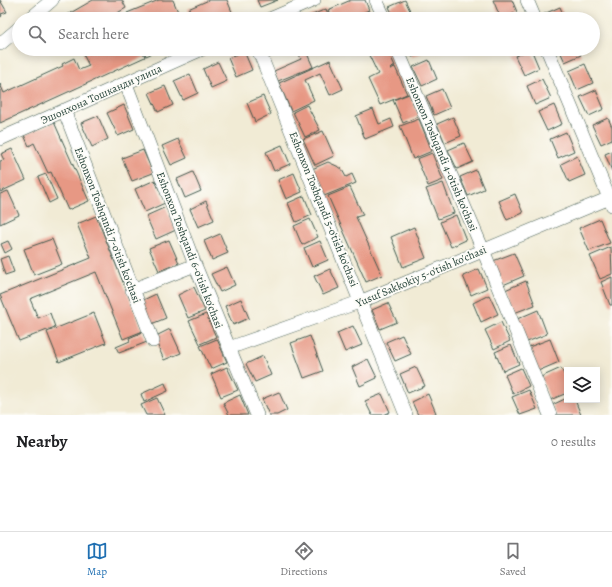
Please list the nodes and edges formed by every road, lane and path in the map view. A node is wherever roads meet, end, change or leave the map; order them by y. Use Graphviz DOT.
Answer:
graph roads {
  1 [pos="52,0"];
  2 [pos="314,0"];
  3 [pos="376,0"];
  4 [pos="527,0"];
  5 [pos="38,12"];
  6 [pos="286,12"];
  7 [pos="382,12"];
  8 [pos="532,12"];
  9 [pos="12,34"];
  10 [pos="0,44"];
  11 [pos="187,56"];
  12 [pos="261,56"];
  13 [pos="400,56"];
  14 [pos="550,56"];
  15 [pos="126,84"];
  16 [pos="64,110"];
  17 [pos="0,139"];
  18 [pos="611,200"];
  19 [pos="483,250"];
  20 [pos="195,265"];
  21 [pos="132,290"];
  22 [pos="362,302"];
  23 [pos="152,341"];
  24 [pos="229,348"];
  25 [pos="257,415"];
  26 [pos="406,415"];
  27 [pos="550,415"];
  1 -- 5 [label="street"];
  2 -- 6 [label="street"];
  3 -- 7 [label="street"];
  4 -- 8 [label="street"];
  9 -- 10 [label="street"];
  11 -- 15 [label="street, Эшонхона Тошканди улица"];
  12 -- 22 [label="street, Eshonxon Toshqandi 5-o'tish ko'chasi"];
  13 -- 19 [label="street, Eshonxon Toshqandi 4-o'tish ko'chasi"];
  14 -- 18 [label="street"];
  15 -- 16 [label="street, Эшонхона Тошканди улица"];
  15 -- 20 [label="street, Eshonxon Toshqandi 6-o'tish ko'chasi"];
  16 -- 17 [label="street, Эшонхона Тошканди улица"];
  16 -- 21 [label="street, Eshonxon Toshqandi 7-o'tish ko'chasi"];
  18 -- 19 [label="street, Yusuf Sakkokiy 5-o'tish ko'chasi"];
  19 -- 22 [label="street, Yusuf Sakkokiy 5-o'tish ko'chasi"];
  19 -- 27 [label="street, Eshonxon Toshqandi 4-o'tish ko'chasi"];
  20 -- 21 [label="street"];
  20 -- 24 [label="street, Eshonxon Toshqandi 6-o'tish ko'chasi"];
  21 -- 23 [label="street, Eshonxon Toshqandi 7-o'tish ko'chasi"];
  22 -- 24 [label="street, Yusuf Sakkokiy 5-o'tish ko'chasi"];
  22 -- 26 [label="street, Eshonxon Toshqandi 5-o'tish ko'chasi"];
  24 -- 25 [label="street, Eshonxon Toshqandi 6-o'tish ko'chasi"];
}
